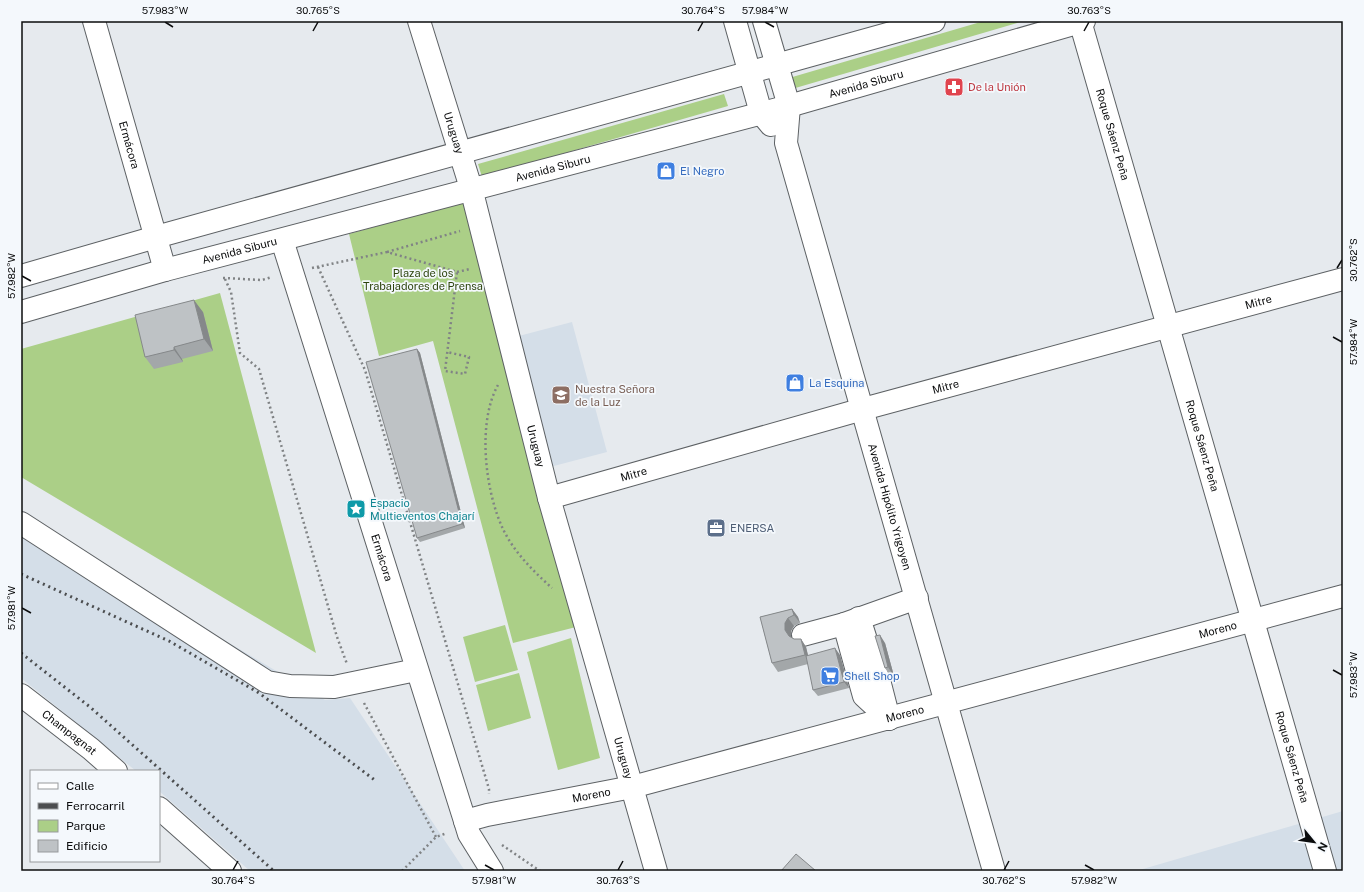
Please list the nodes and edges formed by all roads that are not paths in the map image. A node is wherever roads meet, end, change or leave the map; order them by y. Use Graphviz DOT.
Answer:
graph roads {
  1 [pos="94,21"];
  2 [pos="419,21"];
  3 [pos="735,21"];
  4 [pos="764,21"];
  5 [pos="934,21"];
  6 [pos="1081,21"];
  7 [pos="776,65"];
  8 [pos="749,73"];
  9 [pos="790,106"];
  10 [pos="761,113"];
  11 [pos="786,143"];
  12 [pos="460,153"];
  13 [pos="471,188"];
  14 [pos="156,237"];
  15 [pos="282,240"];
  16 [pos="165,270"];
  17 [pos="21,276"];
  18 [pos="1343,278"];
  19 [pos="21,312"];
  20 [pos="1168,327"];
  21 [pos="863,409"];
  22 [pos="550,498"];
  23 [pos="21,523"];
  24 [pos="1343,596"];
  25 [pos="917,598"];
  26 [pos="851,621"];
  27 [pos="1252,621"];
  28 [pos="803,635"];
  29 [pos="416,670"];
  30 [pos="21,695"];
  31 [pos="947,703"];
  32 [pos="889,719"];
  33 [pos="115,770"];
  34 [pos="632,787"];
  35 [pos="160,809"];
  36 [pos="467,828"];
  37 [pos="219,867"];
  38 [pos="492,871"];
  39 [pos="656,871"];
  40 [pos="994,871"];
  41 [pos="1325,871"];
  1 -- 14 [label="street, Ermácora"];
  2 -- 12 [label="street, Uruguay"];
  3 -- 8 [label="street, Avenida Hipólito Yrigoyen"];
  4 -- 7 [label="street, Avenida Hipólito Yrigoyen"];
  5 -- 7 [label="street"];
  6 -- 9 [label="street, Avenida Siburu"];
  6 -- 20 [label="street, Roque Sáenz Peña"];
  7 -- 8 [label="street"];
  7 -- 9 [label="street, Avenida Hipólito Yrigoyen"];
  8 -- 10 [label="street, Avenida Hipólito Yrigoyen"];
  8 -- 12 [label="street"];
  9 -- 10 [label="street, Avenida Siburu"];
  9 -- 11 [label="street, Avenida Hipólito Yrigoyen"];
  10 -- 11 [label="street, Avenida Hipólito Yrigoyen"];
  10 -- 13 [label="street, Avenida Siburu"];
  11 -- 21 [label="street, Avenida Hipólito Yrigoyen"];
  12 -- 13 [label="street, Uruguay"];
  12 -- 14 [label="street"];
  13 -- 15 [label="street, Avenida Siburu"];
  13 -- 22 [label="street, Uruguay"];
  14 -- 16 [label="street, Ermácora"];
  14 -- 17 [label="street"];
  15 -- 16 [label="street, Avenida Siburu"];
  15 -- 29 [label="street, Ermácora"];
  16 -- 19 [label="street, Avenida Siburu"];
  18 -- 20 [label="street, Mitre"];
  20 -- 21 [label="street, Mitre"];
  20 -- 27 [label="street, Roque Sáenz Peña"];
  21 -- 22 [label="street, Mitre"];
  21 -- 25 [label="street, Avenida Hipólito Yrigoyen"];
  22 -- 34 [label="street, Uruguay"];
  23 -- 29 [label="street"];
  24 -- 27 [label="street, Moreno"];
  25 -- 26 [label="street"];
  25 -- 31 [label="street, Avenida Hipólito Yrigoyen"];
  26 -- 28 [label="street"];
  26 -- 32 [label="street"];
  27 -- 31 [label="street, Moreno"];
  27 -- 41 [label="street, Roque Sáenz Peña"];
  29 -- 36 [label="street, Ermácora"];
  30 -- 33 [label="street, Champagnat"];
  31 -- 32 [label="street, Moreno"];
  31 -- 40 [label="street, Avenida Hipólito Yrigoyen"];
  32 -- 34 [label="street, Moreno"];
  34 -- 36 [label="street, Moreno"];
  34 -- 39 [label="street, Uruguay"];
  35 -- 37 [label="street"];
  36 -- 38 [label="street, Ermácora"];
}
